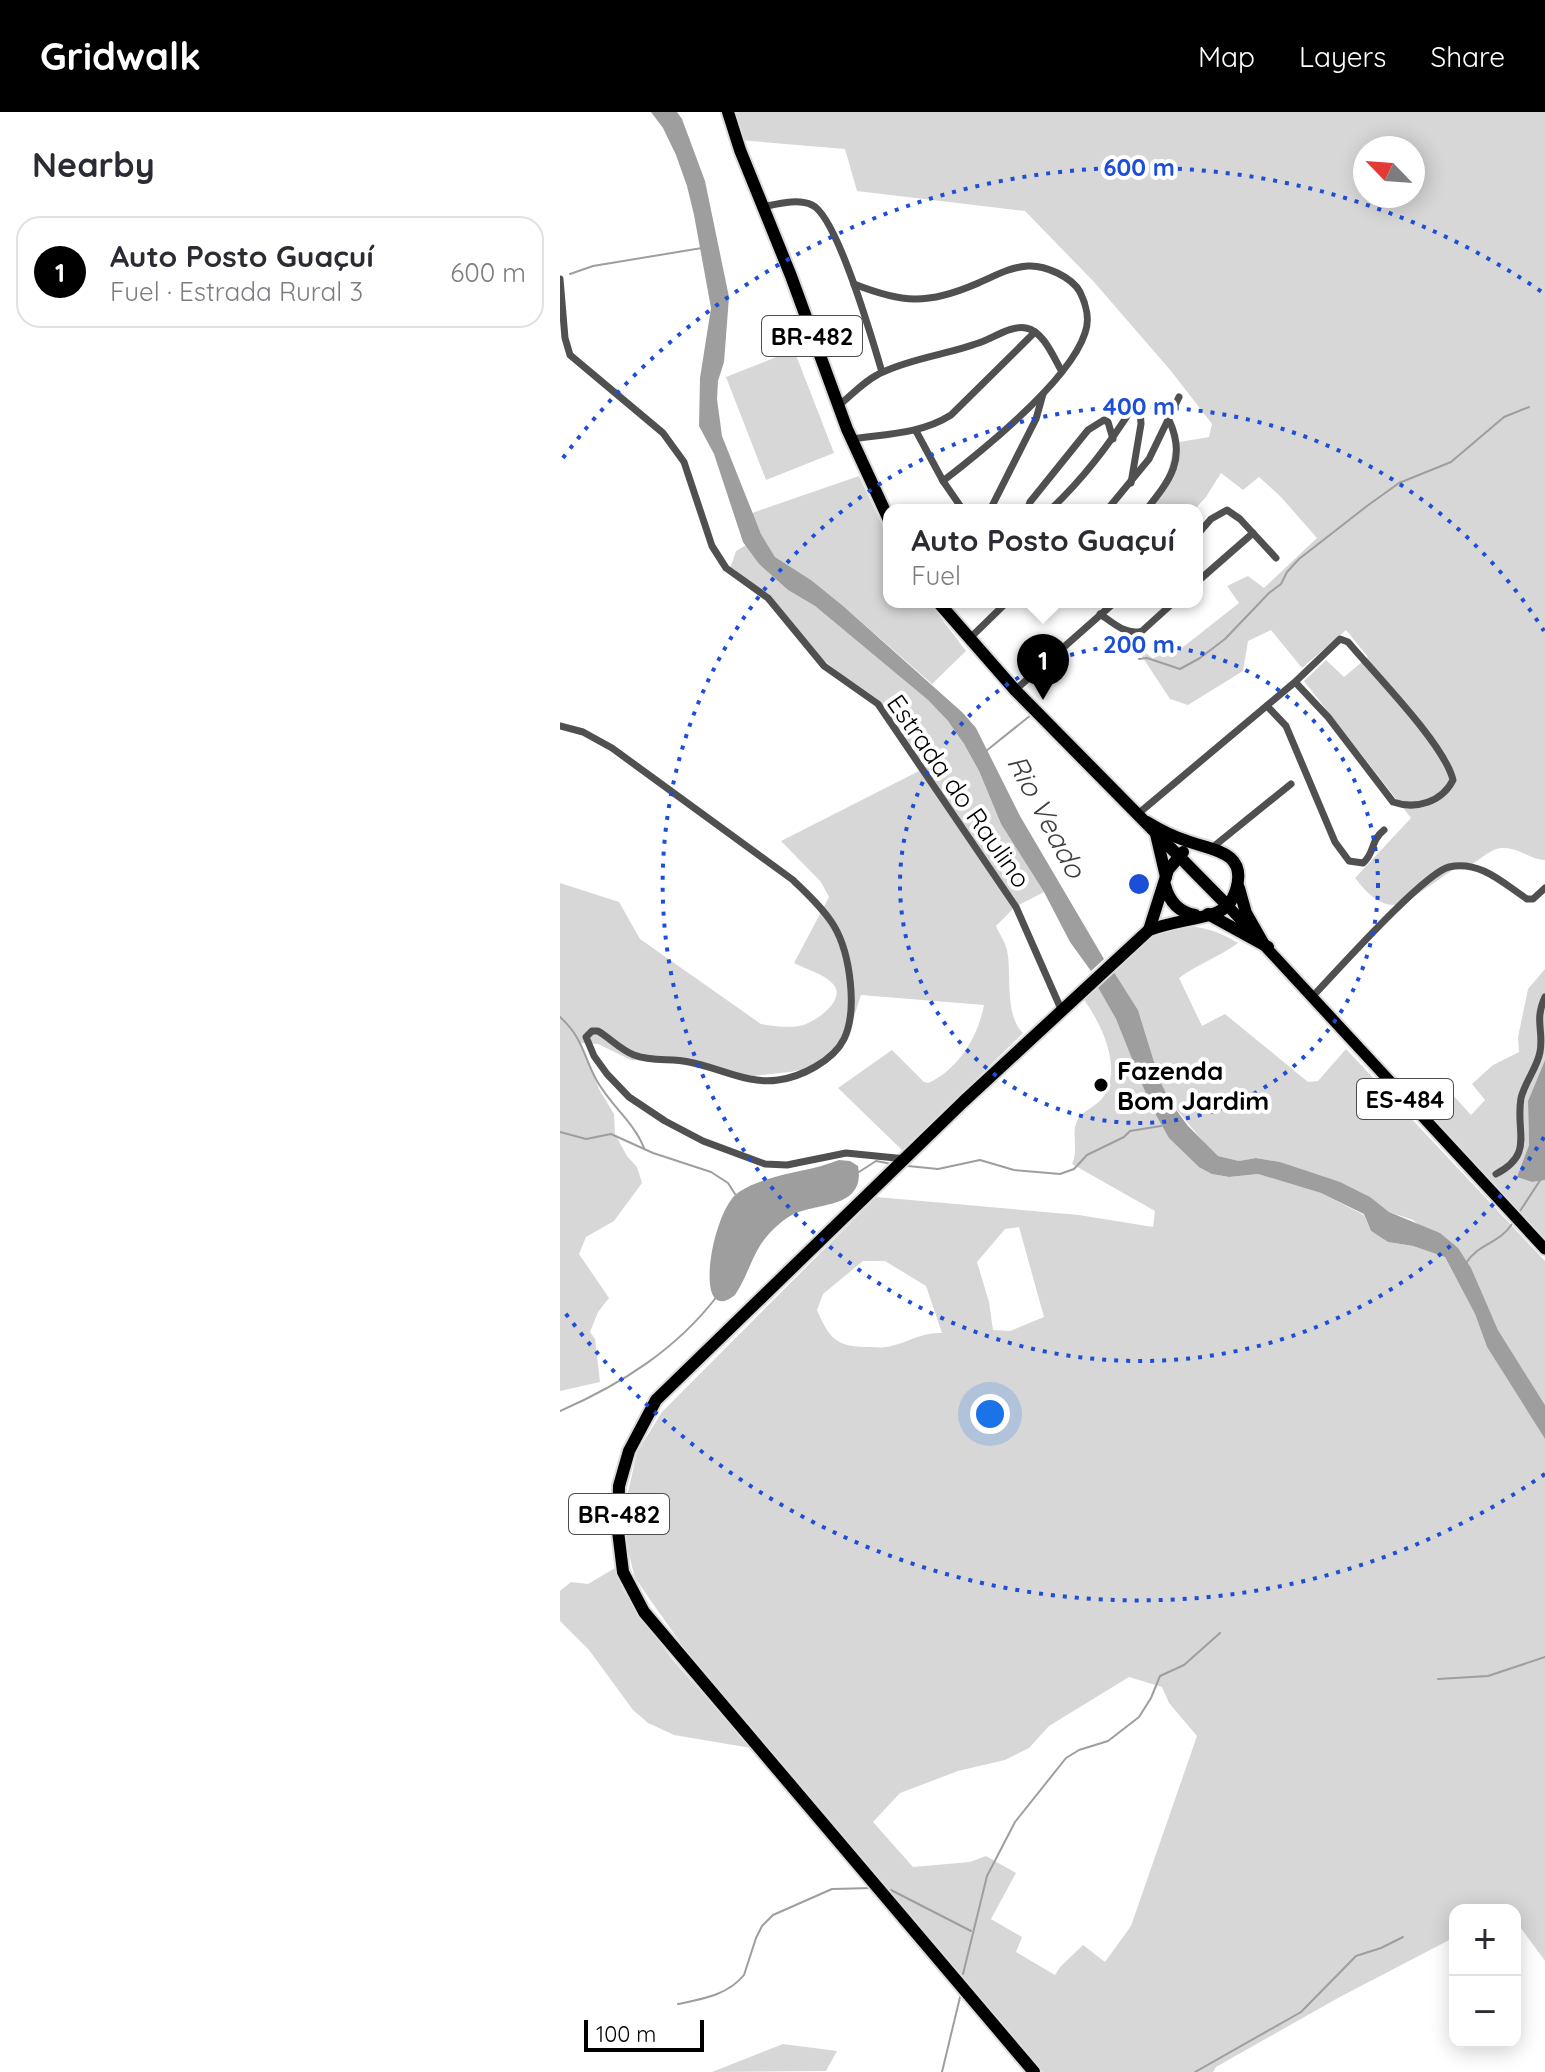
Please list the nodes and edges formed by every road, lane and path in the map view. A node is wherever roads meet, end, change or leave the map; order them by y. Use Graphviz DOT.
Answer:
graph roads {
  1 [pos="728,112"];
  2 [pos="762,207"];
  3 [pos="560,279"];
  4 [pos="854,284"];
  5 [pos="1035,332"];
  6 [pos="560,354"];
  7 [pos="570,355"];
  8 [pos="1061,370"];
  9 [pos="882,372"];
  10 [pos="1043,394"];
  11 [pos="1179,397"];
  12 [pos="838,406"];
  13 [pos="1169,420"];
  14 [pos="916,431"];
  15 [pos="852,439"];
  16 [pos="1113,439"];
  17 [pos="943,481"];
  18 [pos="1131,483"];
  19 [pos="959,504"];
  20 [pos="993,504"];
  21 [pos="1029,504"];
  22 [pos="1056,504"];
  23 [pos="1112,504"];
  24 [pos="1151,504"];
  25 [pos="883,507"];
  26 [pos="1203,528"];
  27 [pos="1253,533"];
  28 [pos="1276,558"];
  29 [pos="1203,577"];
  30 [pos="943,608"];
  31 [pos="1001,608"];
  32 [pos="1108,608"];
  33 [pos="1167,608"];
  34 [pos="1100,614"];
  35 [pos="969,639"];
  36 [pos="1295,682"];
  37 [pos="1015,690"];
  38 [pos="1267,706"];
  39 [pos="560,726"];
  40 [pos="1291,784"];
  41 [pos="1147,822"];
  42 [pos="1384,830"];
  43 [pos="1211,846"];
  44 [pos="1179,854"];
  45 [pos="1165,881"];
  46 [pos="1238,884"];
  47 [pos="1545,888"];
  48 [pos="1227,905"];
  49 [pos="1205,915"];
  50 [pos="1149,930"];
  51 [pos="1265,945"];
  52 [pos="1313,996"];
  53 [pos="1545,997"];
  54 [pos="1061,1009"];
  55 [pos="906,1159"];
  56 [pos="1496,1174"];
  57 [pos="1545,1249"];
  58 [pos="1034,2072"];
  1 -- 2 [label="highway, BR-482"];
  2 -- 4 [label="street"];
  2 -- 12 [label="highway, BR-482"];
  3 -- 7 [label="street"];
  4 -- 8 [label="street"];
  4 -- 9 [label="street"];
  5 -- 8 [label="street"];
  5 -- 9 [label="street"];
  5 -- 14 [label="street"];
  6 -- 7 [label="street"];
  7 -- 54 [label="street, Estrada do Raulino"];
  8 -- 10 [label="street"];
  9 -- 12 [label="street"];
  10 -- 17 [label="street"];
  10 -- 20 [label="street"];
  11 -- 13 [label="street"];
  12 -- 15 [label="highway, BR-482"];
  13 -- 18 [label="street"];
  13 -- 24 [label="street"];
  14 -- 15 [label="street"];
  14 -- 17 [label="street"];
  15 -- 25 [label="highway, BR-482"];
  16 -- 18 [label="street"];
  16 -- 21 [label="street"];
  16 -- 22 [label="street"];
  17 -- 19 [label="street"];
  18 -- 23 [label="street"];
  26 -- 27 [label="street"];
  27 -- 28 [label="street"];
  27 -- 29 [label="street"];
  30 -- 35 [label="highway"];
  31 -- 35 [label="street"];
  32 -- 34 [label="street"];
  33 -- 34 [label="street"];
  34 -- 37 [label="street"];
  35 -- 37 [label="highway"];
  36 -- 36 [label="street"];
  36 -- 38 [label="street"];
  37 -- 41 [label="highway"];
  38 -- 41 [label="street"];
  38 -- 42 [label="street"];
  39 -- 55 [label="street"];
  40 -- 43 [label="street"];
  41 -- 43 [label="highway"];
  41 -- 44 [label="highway, ES-484"];
  41 -- 45 [label="highway"];
  43 -- 44 [label="highway"];
  43 -- 46 [label="highway"];
  44 -- 45 [label="highway, BR-482"];
  44 -- 48 [label="highway, ES-484"];
  45 -- 49 [label="highway"];
  45 -- 50 [label="highway, BR-482"];
  46 -- 48 [label="highway"];
  46 -- 51 [label="highway"];
  47 -- 52 [label="street"];
  48 -- 49 [label="highway, BR-482"];
  48 -- 51 [label="main road, ES-484"];
  49 -- 50 [label="highway, BR-482"];
  49 -- 51 [label="highway"];
  50 -- 54 [label="highway, BR-482"];
  51 -- 52 [label="main road, ES-484"];
  52 -- 57 [label="main road, ES-484"];
  53 -- 56 [label="street"];
  54 -- 55 [label="highway, BR-482"];
  55 -- 58 [label="highway, BR-482"];
}
